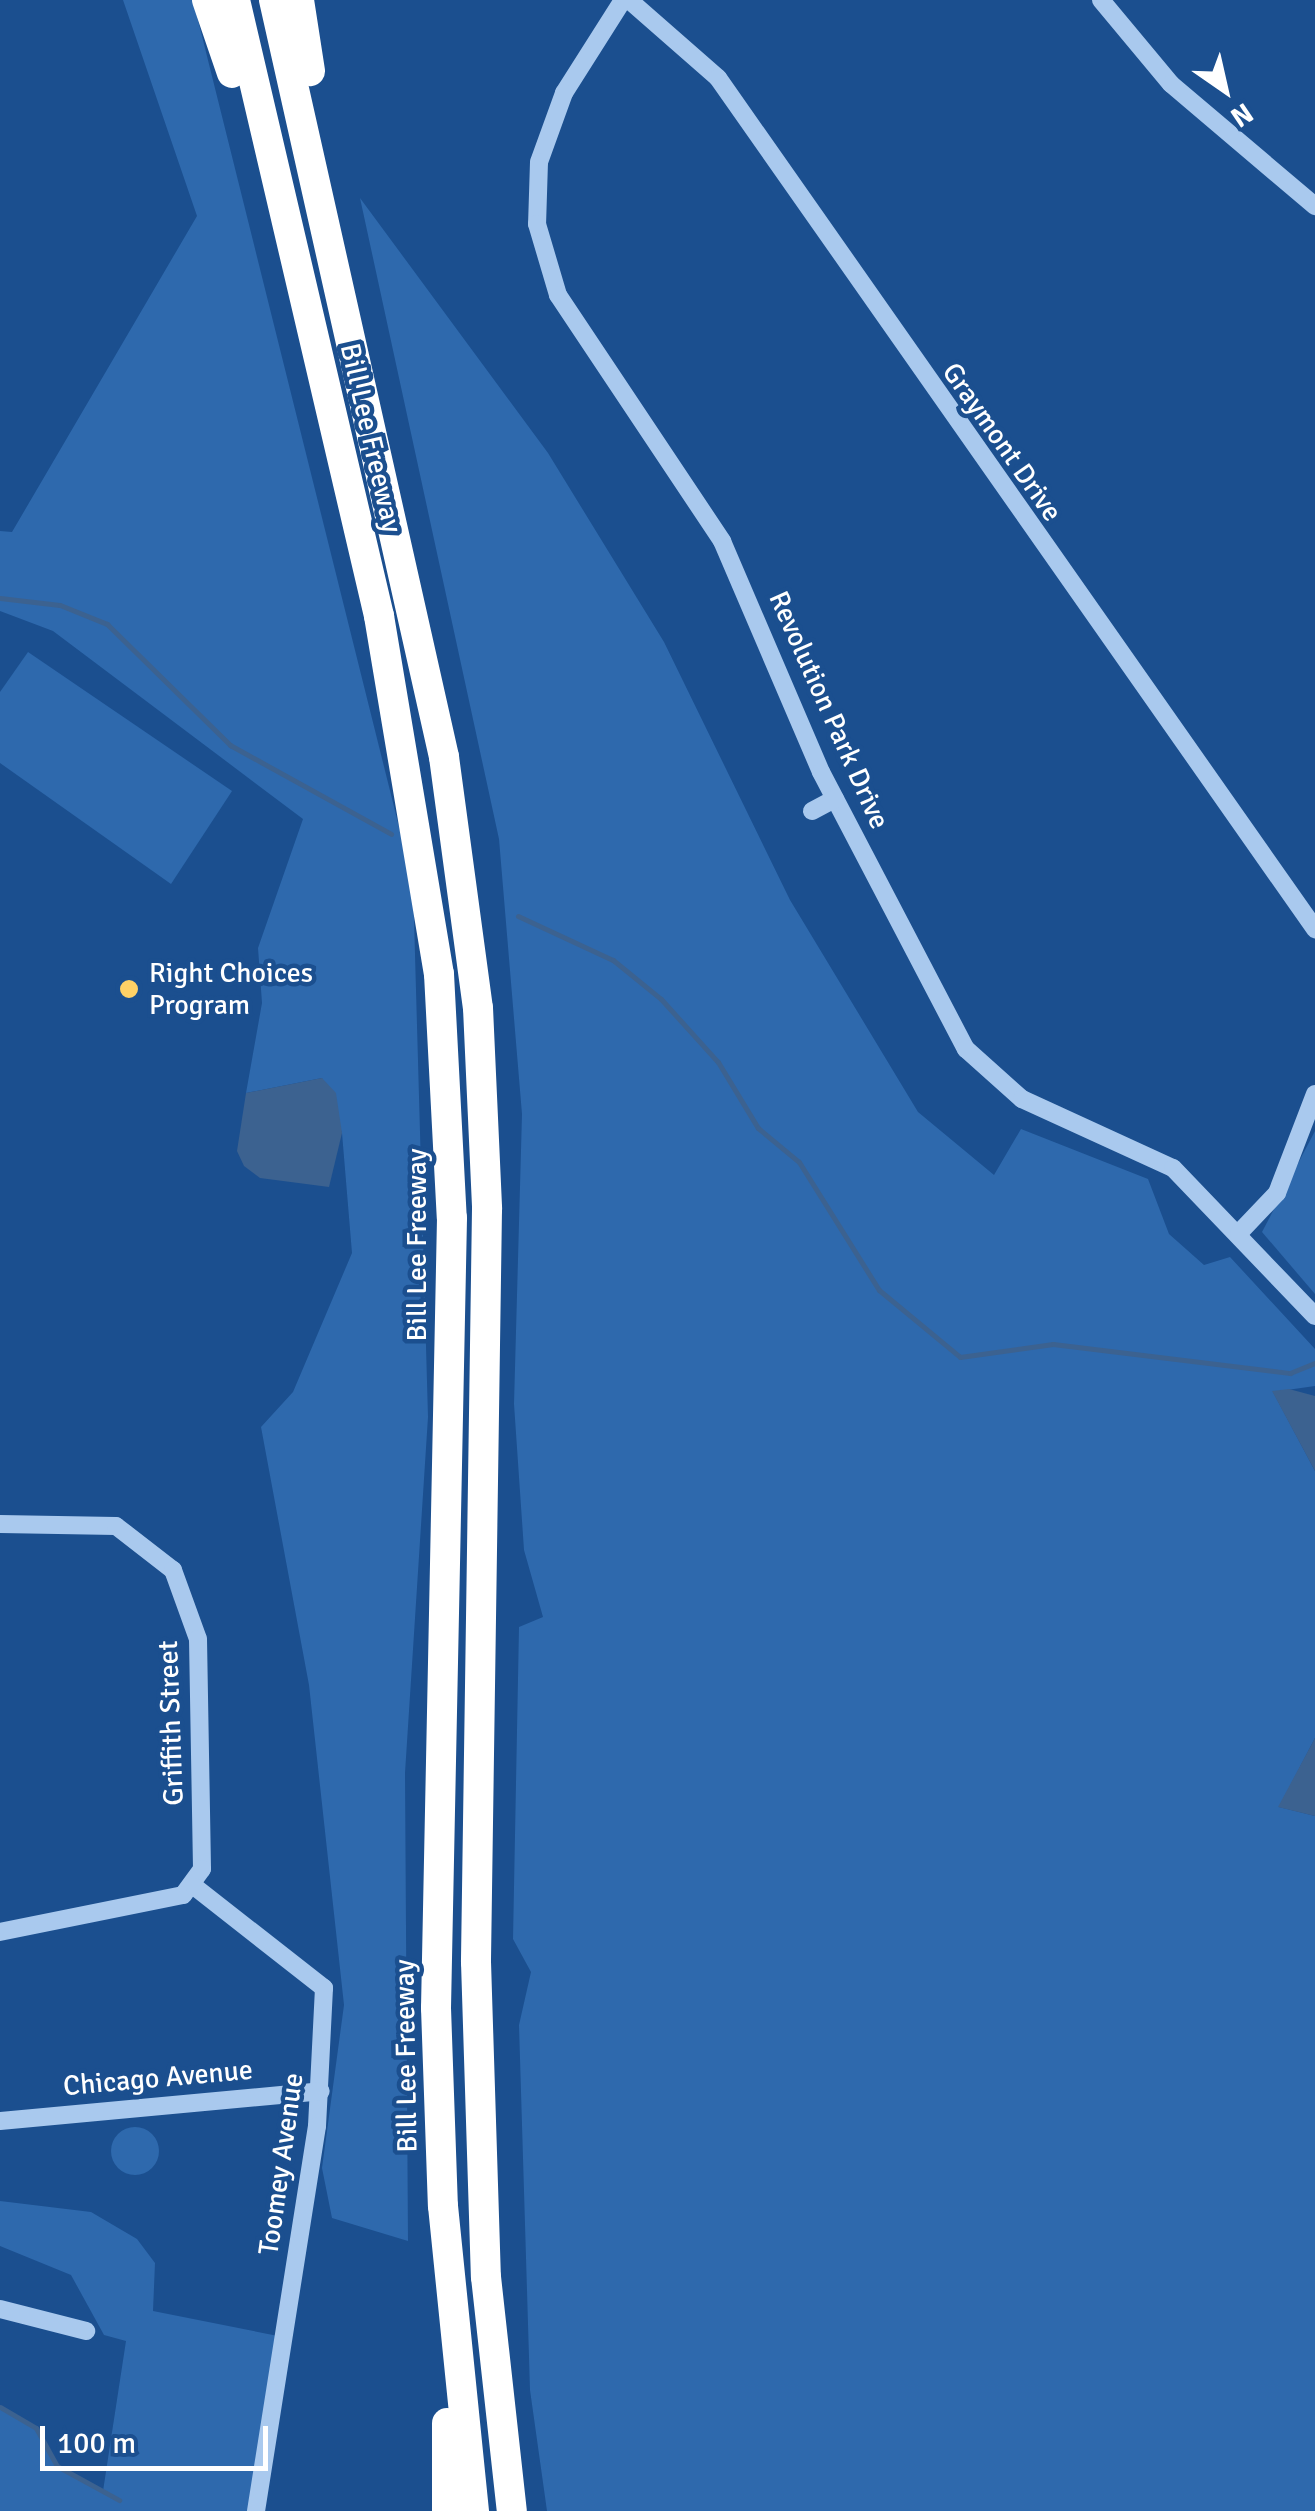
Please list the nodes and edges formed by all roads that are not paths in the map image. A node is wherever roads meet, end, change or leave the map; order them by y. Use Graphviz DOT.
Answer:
graph roads {
  1 [pos="207,0"];
  2 [pos="235,0"];
  3 [pos="274,0"];
  4 [pos="299,0"];
  5 [pos="626,0"];
  6 [pos="1102,0"];
  7 [pos="316,188"];
  8 [pos="1315,206"];
  9 [pos="301,280"];
  10 [pos="835,800"];
  11 [pos="812,811"];
  12 [pos="1315,929"];
  13 [pos="1315,1094"];
  14 [pos="1239,1233"];
  15 [pos="1315,1316"];
  16 [pos="0,1524"];
  17 [pos="195,1887"];
  18 [pos="0,1932"];
  19 [pos="321,2091"];
  20 [pos="0,2120"];
  21 [pos="486,2276"];
  22 [pos="451,2286"];
  23 [pos="0,2309"];
  24 [pos="86,2331"];
  25 [pos="256,2511"];
  26 [pos="448,2511"];
  27 [pos="474,2511"];
  28 [pos="512,2511"];
  29 [pos="530,2511"];
  1 -- 9 [label="highway"];
  2 -- 9 [label="highway, Bill Lee Freeway"];
  3 -- 7 [label="highway, Bill Lee Freeway"];
  4 -- 7 [label="highway"];
  5 -- 10 [label="street, Revolution Park Drive"];
  5 -- 12 [label="street, Graymont Drive"];
  6 -- 8 [label="street"];
  7 -- 21 [label="highway, Bill Lee Freeway"];
  9 -- 22 [label="highway, Bill Lee Freeway"];
  10 -- 11 [label="street"];
  10 -- 14 [label="street, Revolution Park Drive"];
  13 -- 14 [label="street"];
  14 -- 15 [label="street, Revolution Park Drive"];
  16 -- 17 [label="street, Griffith Street"];
  17 -- 18 [label="street"];
  17 -- 19 [label="street, Toomey Avenue"];
  19 -- 20 [label="street, Chicago Avenue"];
  19 -- 25 [label="street, Toomey Avenue"];
  21 -- 28 [label="highway, Bill Lee Freeway"];
  21 -- 29 [label="highway"];
  22 -- 26 [label="highway"];
  22 -- 27 [label="highway, Bill Lee Freeway"];
  23 -- 24 [label="street"];
}
